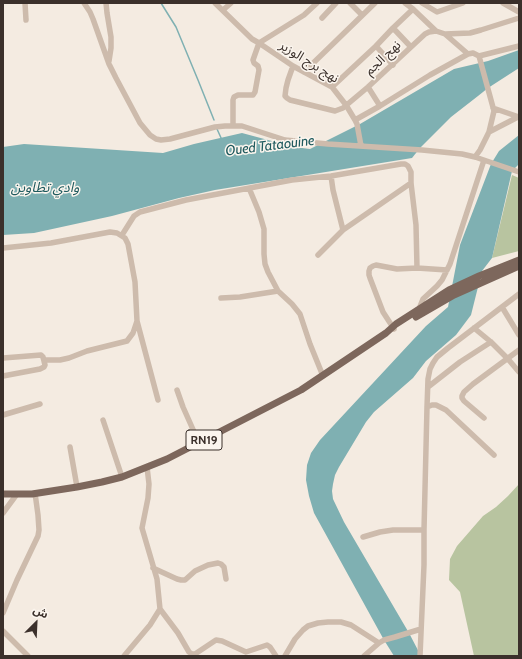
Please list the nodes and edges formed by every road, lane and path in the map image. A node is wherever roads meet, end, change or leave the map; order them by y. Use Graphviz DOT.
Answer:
graph roads {
  1 [pos="25,3"];
  2 [pos="84,3"];
  3 [pos="106,3"];
  4 [pos="215,3"];
  5 [pos="231,3"];
  6 [pos="317,3"];
  7 [pos="336,3"];
  8 [pos="350,3"];
  9 [pos="375,3"];
  10 [pos="405,3"];
  11 [pos="422,3"];
  12 [pos="463,3"];
  13 [pos="503,3"];
  14 [pos="413,9"];
  15 [pos="223,10"];
  16 [pos="519,12"];
  17 [pos="362,15"];
  18 [pos="322,18"];
  19 [pos="519,18"];
  20 [pos="26,20"];
  21 [pos="393,28"];
  22 [pos="436,31"];
  23 [pos="445,34"];
  24 [pos="260,43"];
  25 [pos="376,46"];
  26 [pos="519,46"];
  27 [pos="411,47"];
  28 [pos="468,54"];
  29 [pos="479,57"];
  30 [pos="109,64"];
  31 [pos="393,65"];
  32 [pos="293,66"];
  33 [pos="304,72"];
  34 [pos="332,87"];
  35 [pos="368,88"];
  36 [pos="346,105"];
  37 [pos="380,106"];
  38 [pos="494,108"];
  39 [pos="519,117"];
  40 [pos="356,122"];
  41 [pos="233,126"];
  42 [pos="489,132"];
  43 [pos="361,146"];
  44 [pos="475,157"];
  45 [pos="487,161"];
  46 [pos="517,171"];
  47 [pos="330,176"];
  48 [pos="411,183"];
  49 [pos="249,188"];
  50 [pos="343,230"];
  51 [pos="122,235"];
  52 [pos="3,248"];
  53 [pos="318,255"];
  54 [pos="519,260"];
  55 [pos="519,266"];
  56 [pos="416,268"];
  57 [pos="447,270"];
  58 [pos="278,291"];
  59 [pos="519,294"];
  60 [pos="221,298"];
  61 [pos="428,306"];
  62 [pos="502,307"];
  63 [pos="419,310"];
  64 [pos="137,321"];
  65 [pos="394,328"];
  66 [pos="474,328"];
  67 [pos="519,335"];
  68 [pos="491,342"];
  69 [pos="519,350"];
  70 [pos="3,358"];
  71 [pos="508,359"];
  72 [pos="45,360"];
  73 [pos="519,372"];
  74 [pos="3,376"];
  75 [pos="323,376"];
  76 [pos="428,387"];
  77 [pos="177,390"];
  78 [pos="158,400"];
  79 [pos="40,404"];
  80 [pos="427,407"];
  81 [pos="3,415"];
  82 [pos="484,418"];
  83 [pos="103,420"];
  84 [pos="198,443"];
  85 [pos="70,447"];
  86 [pos="494,455"];
  87 [pos="147,467"];
  88 [pos="122,477"];
  89 [pos="77,487"];
  90 [pos="35,493"];
  91 [pos="3,494"];
  92 [pos="17,494"];
  93 [pos="3,513"];
  94 [pos="424,530"];
  95 [pos="364,537"];
  96 [pos="153,568"];
  97 [pos="226,579"];
  98 [pos="160,609"];
  99 [pos="3,613"];
  100 [pos="421,628"];
  101 [pos="3,631"];
  102 [pos="379,643"];
  103 [pos="420,654"];
  104 [pos="28,656"];
  105 [pos="124,656"];
  106 [pos="276,656"];
  107 [pos="285,656"];
  108 [pos="364,656"];
  1 -- 20 [label="street"];
  2 -- 30 [label="street"];
  3 -- 30 [label="street"];
  4 -- 15 [label="street, نهج برج الوزير"];
  5 -- 15 [label="street"];
  6 -- 24 [label="street"];
  7 -- 18 [label="street"];
  8 -- 17 [label="street"];
  9 -- 17 [label="street"];
  10 -- 14 [label="street"];
  11 -- 12 [label="street"];
  13 -- 16 [label="street"];
  14 -- 21 [label="street"];
  14 -- 22 [label="street"];
  15 -- 24 [label="street, نهج برج الوزير"];
  17 -- 33 [label="street"];
  19 -- 23 [label="street"];
  21 -- 25 [label="street"];
  21 -- 27 [label="street"];
  22 -- 23 [label="street"];
  22 -- 27 [label="street, نهج الجم"];
  23 -- 28 [label="street"];
  24 -- 32 [label="street, نهج برج الوزير"];
  24 -- 41 [label="street"];
  25 -- 31 [label="street"];
  25 -- 34 [label="street"];
  26 -- 29 [label="street"];
  27 -- 31 [label="street, نهج الجم"];
  28 -- 29 [label="street"];
  28 -- 37 [label="street"];
  29 -- 38 [label="street"];
  30 -- 41 [label="street"];
  31 -- 35 [label="street, نهج الجم"];
  32 -- 33 [label="street, نهج برج الوزير"];
  32 -- 36 [label="street"];
  33 -- 34 [label="street, نهج برج الوزير"];
  34 -- 36 [label="street, نهج برج الوزير"];
  35 -- 36 [label="street, نهج الجم"];
  35 -- 37 [label="street"];
  36 -- 40 [label="street, نهج برج الوزير"];
  37 -- 40 [label="street"];
  38 -- 39 [label="street"];
  38 -- 42 [label="street"];
  39 -- 42 [label="street"];
  40 -- 43 [label="street"];
  41 -- 43 [label="street"];
  42 -- 44 [label="street"];
  43 -- 44 [label="street"];
  44 -- 45 [label="street"];
  45 -- 46 [label="street"];
  45 -- 57 [label="street"];
  47 -- 48 [label="street"];
  47 -- 49 [label="street"];
  47 -- 50 [label="street"];
  48 -- 50 [label="street"];
  48 -- 56 [label="street"];
  49 -- 51 [label="street"];
  49 -- 58 [label="street"];
  50 -- 53 [label="street"];
  51 -- 52 [label="street"];
  51 -- 64 [label="street"];
  54 -- 61 [label="main road, RN19"];
  55 -- 61 [label="main road, RN19"];
  56 -- 57 [label="street"];
  56 -- 65 [label="street"];
  57 -- 63 [label="street"];
  58 -- 60 [label="street"];
  58 -- 75 [label="street"];
  59 -- 62 [label="street"];
  61 -- 63 [label="main road, RN19"];
  61 -- 65 [label="main road, RN19"];
  62 -- 66 [label="street"];
  62 -- 67 [label="street"];
  63 -- 65 [label="main road, RN19"];
  64 -- 72 [label="street"];
  64 -- 78 [label="street"];
  65 -- 75 [label="main road, RN19"];
  66 -- 68 [label="street"];
  66 -- 76 [label="street"];
  68 -- 71 [label="street"];
  68 -- 76 [label="street"];
  69 -- 71 [label="street"];
  70 -- 72 [label="street"];
  71 -- 73 [label="street"];
  71 -- 82 [label="street"];
  72 -- 74 [label="street"];
  75 -- 84 [label="main road, RN19"];
  76 -- 80 [label="street"];
  77 -- 84 [label="street"];
  79 -- 81 [label="street"];
  80 -- 86 [label="street"];
  80 -- 94 [label="street"];
  83 -- 88 [label="street"];
  84 -- 87 [label="main road, RN19"];
  85 -- 89 [label="street"];
  87 -- 88 [label="main road, RN19"];
  87 -- 96 [label="street"];
  88 -- 89 [label="main road, RN19"];
  89 -- 90 [label="main road, RN19"];
  90 -- 92 [label="main road, RN19"];
  90 -- 99 [label="street"];
  91 -- 92 [label="main road, RN19"];
  92 -- 93 [label="street"];
  94 -- 95 [label="street"];
  94 -- 100 [label="street"];
  96 -- 97 [label="street"];
  96 -- 98 [label="street"];
  98 -- 105 [label="street"];
  98 -- 106 [label="street"];
  100 -- 102 [label="street"];
  100 -- 103 [label="street"];
  101 -- 104 [label="street"];
  102 -- 107 [label="street"];
  102 -- 108 [label="street"];
}
